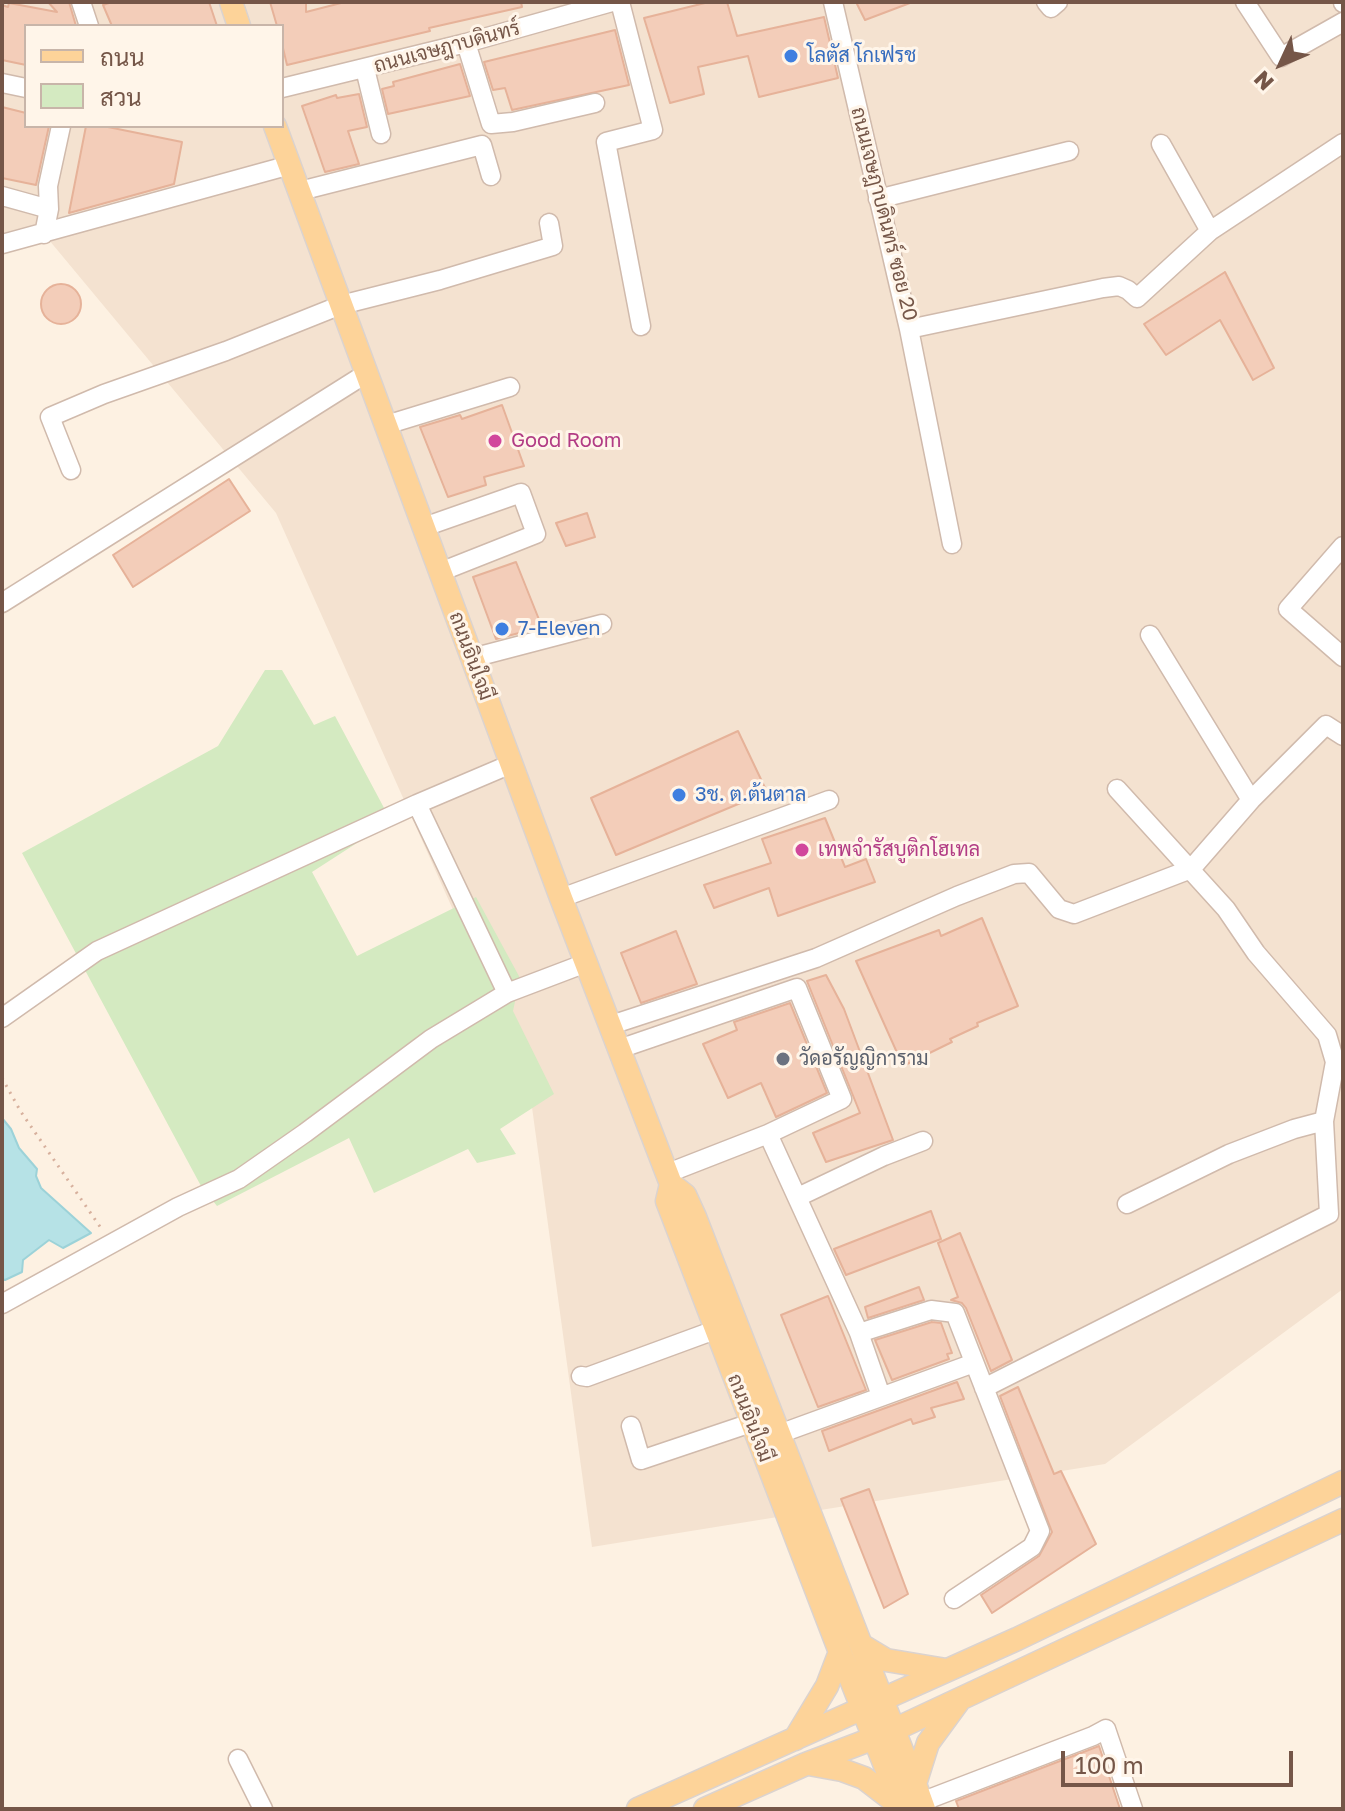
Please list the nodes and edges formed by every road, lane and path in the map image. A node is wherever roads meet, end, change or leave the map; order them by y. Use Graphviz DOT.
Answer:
graph roads {
  1 [pos="81,2"];
  2 [pos="612,2"];
  3 [pos="620,2"];
  4 [pos="833,2"];
  5 [pos="1046,2"];
  6 [pos="1058,2"];
  7 [pos="1245,2"];
  8 [pos="230,3"];
  9 [pos="1343,22"];
  10 [pos="88,24"];
  11 [pos="238,24"];
  12 [pos="466,43"];
  13 [pos="365,69"];
  14 [pos="2,83"];
  15 [pos="24,88"];
  16 [pos="284,88"];
  17 [pos="595,103"];
  18 [pos="61,128"];
  19 [pos="276,128"];
  20 [pos="381,134"];
  21 [pos="1343,143"];
  22 [pos="1161,144"];
  23 [pos="1069,151"];
  24 [pos="290,165"];
  25 [pos="491,176"];
  26 [pos="300,191"];
  27 [pos="2,196"];
  28 [pos="878,199"];
  29 [pos="49,209"];
  30 [pos="549,223"];
  31 [pos="1210,231"];
  32 [pos="44,234"];
  33 [pos="2,244"];
  34 [pos="341,305"];
  35 [pos="641,326"];
  36 [pos="909,329"];
  37 [pos="367,373"];
  38 [pos="510,387"];
  39 [pos="386,425"];
  40 [pos="71,470"];
  41 [pos="424,530"];
  42 [pos="952,544"];
  43 [pos="1343,546"];
  44 [pos="440,572"];
  45 [pos="2,603"];
  46 [pos="602,624"];
  47 [pos="1150,635"];
  48 [pos="1343,657"];
  49 [pos="472,658"];
  50 [pos="1343,736"];
  51 [pos="511,764"];
  52 [pos="1117,789"];
  53 [pos="829,800"];
  54 [pos="1251,800"];
  55 [pos="417,804"];
  56 [pos="1191,869"];
  57 [pos="561,898"];
  58 [pos="586,963"];
  59 [pos="507,993"];
  60 [pos="2,1018"];
  61 [pos="611,1025"];
  62 [pos="619,1049"];
  63 [pos="2,1078"];
  64 [pos="1324,1121"];
  65 [pos="768,1134"];
  66 [pos="923,1141"];
  67 [pos="670,1178"];
  68 [pos="798,1197"];
  69 [pos="1127,1204"];
  70 [pos="1336,1211"];
  71 [pos="112,1244"];
  72 [pos="2,1304"];
  73 [pos="715,1330"];
  74 [pos="859,1333"];
  75 [pos="974,1363"];
  76 [pos="581,1376"];
  77 [pos="984,1388"];
  78 [pos="881,1396"];
  79 [pos="751,1423"];
  80 [pos="631,1426"];
  81 [pos="779,1434"];
  82 [pos="1343,1482"];
  83 [pos="1343,1520"];
  84 [pos="954,1599"];
  85 [pos="850,1648"];
  86 [pos="946,1670"];
  87 [pos="961,1698"];
  88 [pos="872,1704"];
  89 [pos="884,1734"];
  90 [pos="794,1741"];
  91 [pos="238,1759"];
  92 [pos="806,1764"];
  93 [pos="913,1802"];
  94 [pos="263,1809"];
  95 [pos="638,1809"];
  96 [pos="705,1809"];
  97 [pos="1133,1809"];
  1 -- 10 [label="street"];
  2 -- 12 [label="street, ถนนเจษฎาบดินทร์"];
  3 -- 35 [label="street"];
  4 -- 28 [label="street, ถนนเจษฎาบดินทร์ ซอย 20"];
  5 -- 6 [label="street"];
  7 -- 9 [label="street"];
  8 -- 11 [label="main road"];
  12 -- 13 [label="street, ถนนเจษฎาบดินทร์"];
  12 -- 17 [label="street"];
  13 -- 16 [label="street, ถนนเจษฎาบดินทร์"];
  13 -- 20 [label="street"];
  14 -- 15 [label="street"];
  18 -- 29 [label="street"];
  19 -- 24 [label="main road, ถนนอินใจมี"];
  21 -- 31 [label="street"];
  22 -- 31 [label="street"];
  23 -- 28 [label="street"];
  24 -- 26 [label="main road, ถนนอินใจมี"];
  24 -- 32 [label="street"];
  25 -- 26 [label="street"];
  26 -- 34 [label="main road, ถนนอินใจมี"];
  27 -- 29 [label="street"];
  28 -- 36 [label="street, ถนนเจษฎาบดินทร์ ซอย 20"];
  29 -- 32 [label="street"];
  30 -- 34 [label="street"];
  31 -- 36 [label="street, ถนนเจษฎาบดินทร์ ซอย 20"];
  32 -- 33 [label="street"];
  34 -- 37 [label="main road, ถนนอินใจมี"];
  34 -- 40 [label="street"];
  36 -- 42 [label="street"];
  37 -- 39 [label="main road, ถนนอินใจมี"];
  37 -- 45 [label="street"];
  38 -- 39 [label="street"];
  39 -- 41 [label="main road, ถนนอินใจมี"];
  41 -- 44 [label="main road, ถนนอินใจมี"];
  41 -- 44 [label="street"];
  43 -- 48 [label="street"];
  44 -- 49 [label="main road, ถนนอินใจมี"];
  46 -- 49 [label="street"];
  47 -- 54 [label="street"];
  49 -- 51 [label="main road, ถนนอินใจมี"];
  50 -- 54 [label="street"];
  51 -- 55 [label="street"];
  51 -- 57 [label="main road, ถนนอินใจมี"];
  52 -- 56 [label="street"];
  53 -- 57 [label="street"];
  54 -- 56 [label="street"];
  55 -- 59 [label="street"];
  55 -- 60 [label="street"];
  56 -- 61 [label="street"];
  56 -- 64 [label="street"];
  57 -- 58 [label="main road, ถนนอินใจมี"];
  58 -- 59 [label="street"];
  58 -- 61 [label="main road, ถนนอินใจมี"];
  59 -- 71 [label="street"];
  61 -- 62 [label="main road, ถนนอินใจมี"];
  62 -- 65 [label="street"];
  62 -- 67 [label="main road, ถนนอินใจมี"];
  63 -- 71 [label="path"];
  64 -- 69 [label="street"];
  64 -- 70 [label="street"];
  65 -- 67 [label="street"];
  65 -- 68 [label="street"];
  66 -- 68 [label="street"];
  67 -- 73 [label="main road, ถนนอินใจมี"];
  67 -- 81 [label="main road, ถนนอินใจมี"];
  68 -- 74 [label="street"];
  70 -- 77 [label="street"];
  71 -- 72 [label="street"];
  73 -- 76 [label="street"];
  73 -- 79 [label="main road, ถนนอินใจมี"];
  74 -- 75 [label="street"];
  74 -- 78 [label="street"];
  75 -- 77 [label="street"];
  75 -- 78 [label="street"];
  77 -- 84 [label="street"];
  78 -- 81 [label="street"];
  79 -- 80 [label="street"];
  79 -- 85 [label="main road, ถนนอินใจมี"];
  81 -- 85 [label="main road, ถนนอินใจมี"];
  82 -- 86 [label="main road"];
  83 -- 87 [label="main road"];
  85 -- 86 [label="main road"];
  85 -- 88 [label="main road, ถนนอินใจมี"];
  85 -- 90 [label="main road"];
  86 -- 88 [label="main road"];
  87 -- 89 [label="main road"];
  87 -- 93 [label="main road"];
  88 -- 89 [label="main road, ถนนอินใจมี"];
  88 -- 90 [label="main road"];
  89 -- 92 [label="main road"];
  89 -- 93 [label="main road, ถนนอินใจมี"];
  90 -- 95 [label="main road"];
  91 -- 94 [label="street"];
  92 -- 93 [label="main road"];
  92 -- 96 [label="main road"];
  93 -- 97 [label="street"];
}
